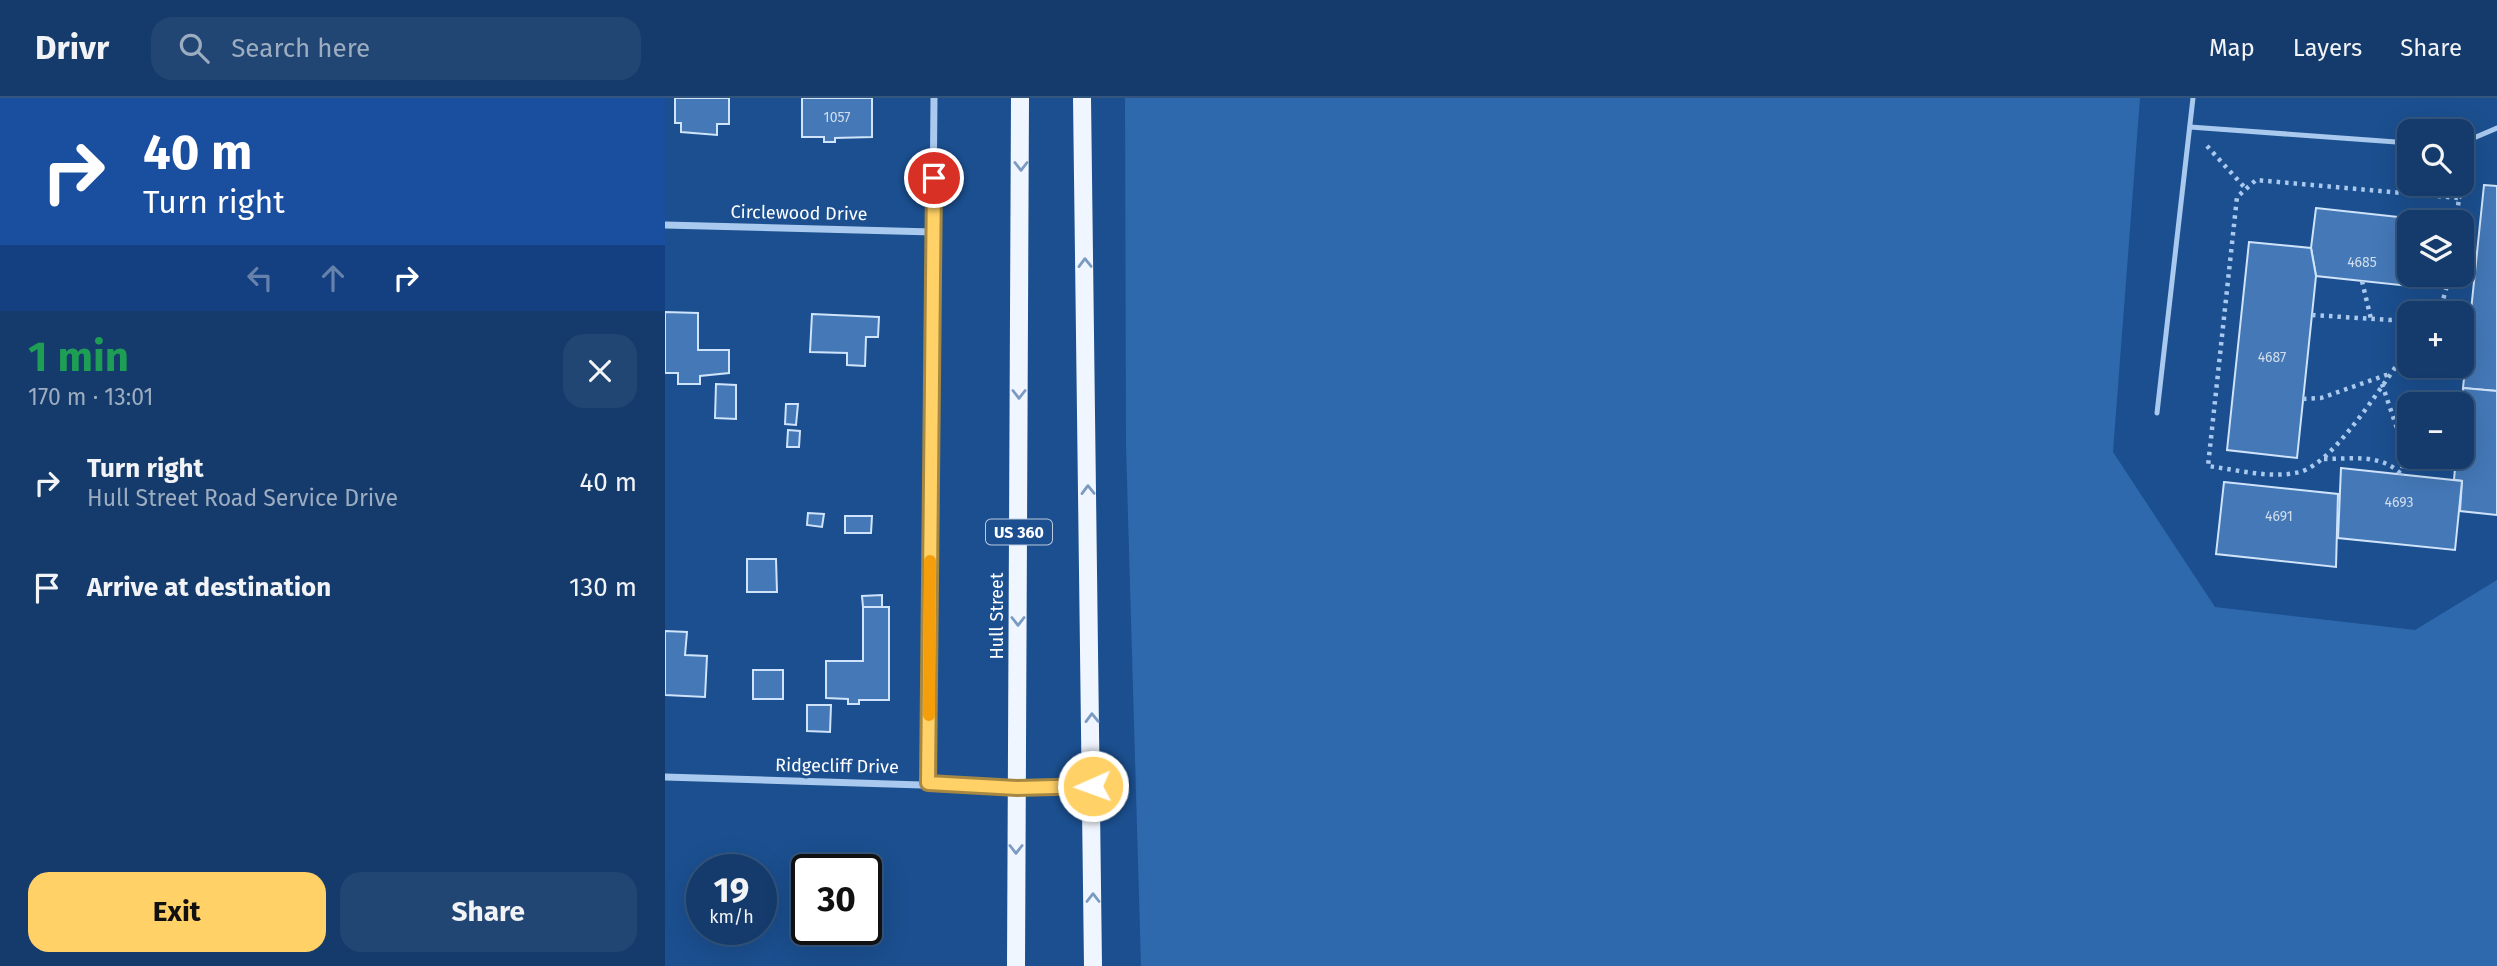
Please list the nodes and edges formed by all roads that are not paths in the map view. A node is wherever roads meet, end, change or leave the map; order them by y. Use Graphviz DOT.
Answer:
graph roads {
  1 [pos="934,98"];
  2 [pos="1020,98"];
  3 [pos="1082,98"];
  4 [pos="2193,98"];
  5 [pos="2190,127"];
  6 [pos="2497,128"];
  7 [pos="2474,138"];
  8 [pos="2397,142"];
  9 [pos="665,225"];
  10 [pos="933,232"];
  11 [pos="2157,413"];
  12 [pos="665,778"];
  13 [pos="928,783"];
  14 [pos="1093,786"];
  15 [pos="1017,788"];
  16 [pos="1016,966"];
  17 [pos="1093,966"];
  1 -- 10 [label="street"];
  2 -- 15 [label="main road, Hull Street / US 360, one-way"];
  14 -- 3 [label="main road, one-way"];
  4 -- 5 [label="lane"];
  5 -- 8 [label="lane"];
  5 -- 11 [label="lane"];
  6 -- 7 [label="lane"];
  9 -- 10 [label="street, Circlewood Drive"];
  10 -- 13 [label="street"];
  12 -- 13 [label="street, Ridgecliff Drive"];
  13 -- 15 [label="street, Ridgecliff Drive"];
  14 -- 15 [label="street, Ridgecliff Drive"];
  17 -- 14 [label="main road, one-way"];
  15 -- 16 [label="main road, Hull Street / US 360, one-way"];
}
